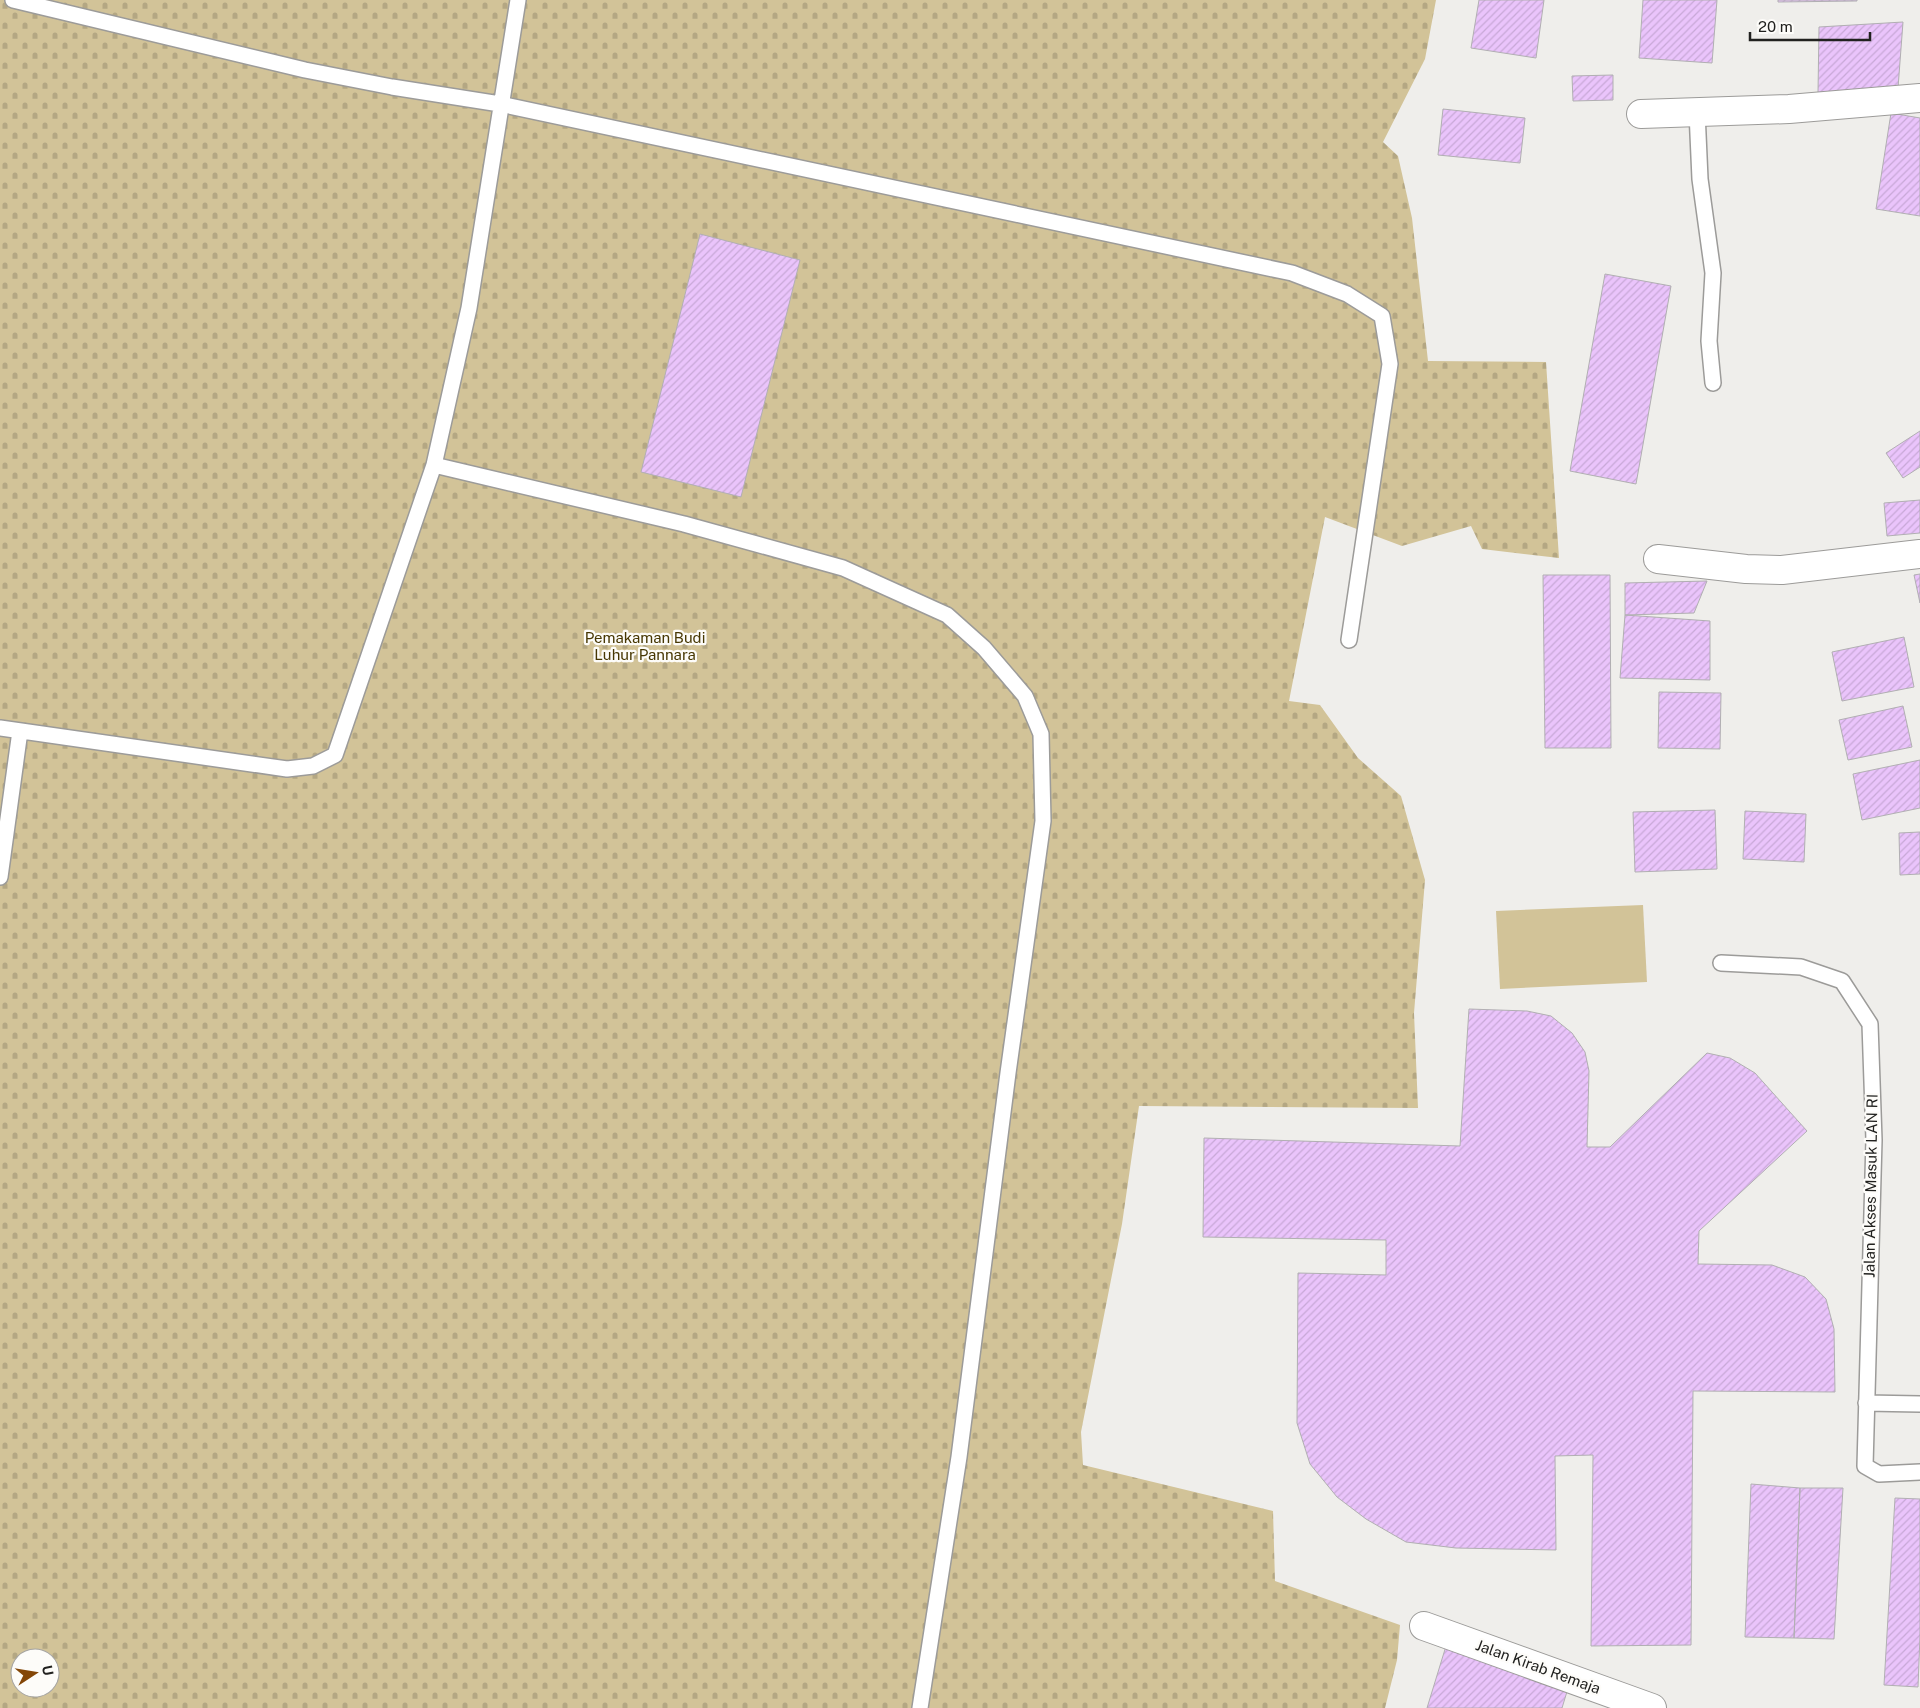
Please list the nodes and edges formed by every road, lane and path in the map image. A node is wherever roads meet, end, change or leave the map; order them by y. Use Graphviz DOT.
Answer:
graph roads {
  1 [pos="13,0"];
  2 [pos="518,0"];
  3 [pos="1920,98"];
  4 [pos="500,104"];
  5 [pos="1697,112"];
  6 [pos="1641,114"];
  7 [pos="1713,383"];
  8 [pos="434,465"];
  9 [pos="1920,554"];
  10 [pos="1658,559"];
  11 [pos="1349,640"];
  12 [pos="0,728"];
  13 [pos="20,731"];
  14 [pos="0,876"];
  15 [pos="1721,963"];
  16 [pos="1866,1403"];
  17 [pos="1920,1404"];
  18 [pos="1920,1472"];
  19 [pos="1424,1626"];
  20 [pos="920,1708"];
  21 [pos="1652,1708"];
  1 -- 4 [label="lane"];
  2 -- 4 [label="lane"];
  3 -- 5 [label="street"];
  4 -- 8 [label="lane"];
  4 -- 11 [label="lane"];
  5 -- 6 [label="street"];
  5 -- 7 [label="lane"];
  8 -- 13 [label="lane"];
  8 -- 20 [label="lane"];
  9 -- 10 [label="street"];
  12 -- 13 [label="lane"];
  13 -- 14 [label="lane"];
  15 -- 16 [label="lane, Jalan Akses Masuk LAN RI"];
  16 -- 17 [label="lane"];
  16 -- 18 [label="lane, Jalan Akses Masuk LAN RI"];
  19 -- 21 [label="street, Jalan Kirab Remaja"];
}
